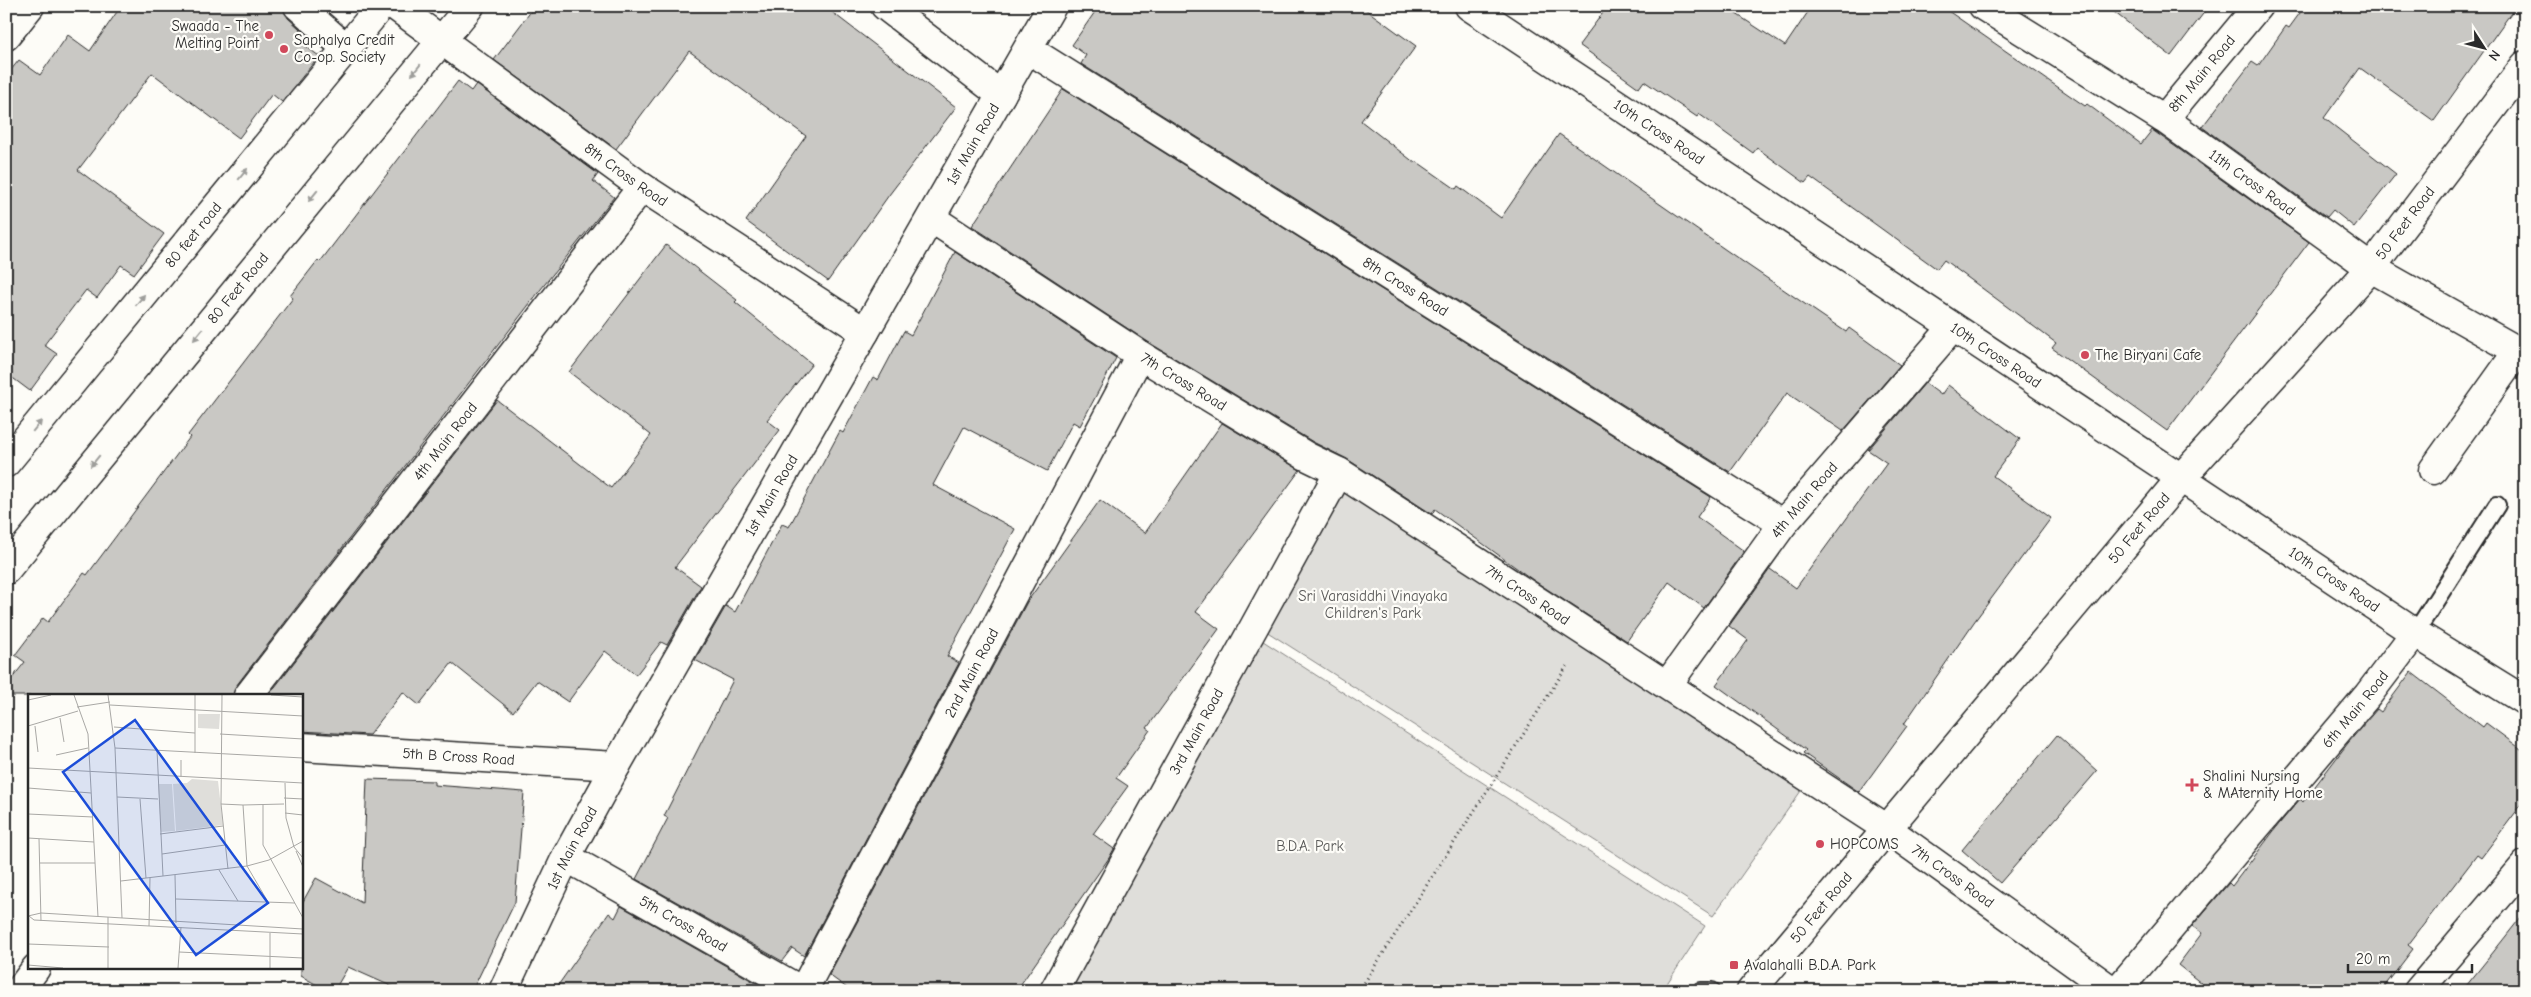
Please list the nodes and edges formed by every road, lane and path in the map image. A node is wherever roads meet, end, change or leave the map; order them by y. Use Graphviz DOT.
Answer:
graph roads {
  1 [pos="30,6"];
  2 [pos="298,6"];
  3 [pos="381,6"];
  4 [pos="395,6"];
  5 [pos="470,6"];
  6 [pos="885,6"];
  7 [pos="1052,6"];
  8 [pos="1469,6"];
  9 [pos="1984,6"];
  10 [pos="2258,6"];
  11 [pos="6,36"];
  12 [pos="441,40"];
  13 [pos="347,49"];
  14 [pos="1028,49"];
  15 [pos="2525,65"];
  16 [pos="1001,95"];
  17 [pos="2164,119"];
  18 [pos="642,187"];
  19 [pos="931,218"];
  20 [pos="2371,268"];
  21 [pos="1953,327"];
  22 [pos="865,332"];
  23 [pos="2521,353"];
  24 [pos="1140,355"];
  25 [pos="6,463"];
  26 [pos="2433,470"];
  27 [pos="1339,472"];
  28 [pos="2181,478"];
  29 [pos="2497,505"];
  30 [pos="1783,524"];
  31 [pos="6,570"];
  32 [pos="1588,633"];
  33 [pos="2415,633"];
  34 [pos="1668,684"];
  35 [pos="250,694"];
  36 [pos="2525,702"];
  37 [pos="302,747"];
  38 [pos="616,766"];
  39 [pos="1886,828"];
  40 [pos="566,857"];
  41 [pos="2525,865"];
  42 [pos="35,970"];
  43 [pos="19,991"];
  44 [pos="503,991"];
  45 [pos="802,991"];
  46 [pos="1054,991"];
  47 [pos="1359,991"];
  48 [pos="1701,991"];
  49 [pos="1712,991"];
  50 [pos="1751,991"];
  51 [pos="2112,991"];
  52 [pos="2117,991"];
  53 [pos="2418,991"];
  1 -- 11 [label="street"];
  2 -- 13 [label="street"];
  3 -- 13 [label="street, 80 feet road"];
  4 -- 12 [label="street, 8th Cross Road"];
  5 -- 12 [label="street, 80 Feet Road"];
  6 -- 16 [label="street"];
  7 -- 14 [label="street, 1st Main Road"];
  8 -- 21 [label="street, 10th Cross Road"];
  9 -- 17 [label="street, 11th Cross Road"];
  10 -- 17 [label="street, 8th Main Road"];
  12 -- 18 [label="street, 8th Cross Road"];
  12 -- 31 [label="street, 80 Feet Road, one-way"];
  25 -- 13 [label="street, 80 feet road, one-way"];
  14 -- 16 [label="street, 1st Main Road"];
  14 -- 30 [label="street, 8th Cross Road"];
  15 -- 20 [label="street, 50 Feet Road"];
  16 -- 19 [label="street, 1st Main Road"];
  17 -- 20 [label="street, 11th Cross Road"];
  18 -- 22 [label="street, 8th Cross Road"];
  18 -- 35 [label="street, 4th Main Road"];
  19 -- 22 [label="street, 1st Main Road"];
  19 -- 24 [label="street, 7th Cross Road"];
  20 -- 23 [label="street, 11th Cross Road"];
  20 -- 28 [label="street, 50 Feet Road"];
  21 -- 28 [label="street, 10th Cross Road"];
  21 -- 30 [label="street, 4th Main Road"];
  22 -- 38 [label="street, 1st Main Road"];
  23 -- 26 [label="street"];
  24 -- 27 [label="street, 7th Cross Road"];
  24 -- 45 [label="street, 2nd Main Road"];
  27 -- 32 [label="street, 7th Cross Road"];
  27 -- 46 [label="street, 3rd Main Road"];
  28 -- 33 [label="street, 10th Cross Road"];
  28 -- 39 [label="street, 50 Feet Road"];
  29 -- 33 [label="lane, 6th Main Road"];
  30 -- 34 [label="street, 4th Main Road"];
  32 -- 34 [label="street, 7th Cross Road"];
  32 -- 47 [label="path"];
  33 -- 36 [label="street, 10th Cross Road"];
  33 -- 52 [label="street, 6th Main Road"];
  34 -- 39 [label="street, 7th Cross Road"];
  37 -- 38 [label="street, 5th B Cross Road"];
  38 -- 40 [label="street, 1st Main Road"];
  39 -- 50 [label="street, 50 Feet Road"];
  39 -- 51 [label="street, 7th Cross Road"];
  40 -- 44 [label="street, 1st Main Road"];
  40 -- 45 [label="street, 5th Cross Road"];
  41 -- 53 [label="street"];
  42 -- 43 [label="street"];
  48 -- 49 [label="lane"];
}
